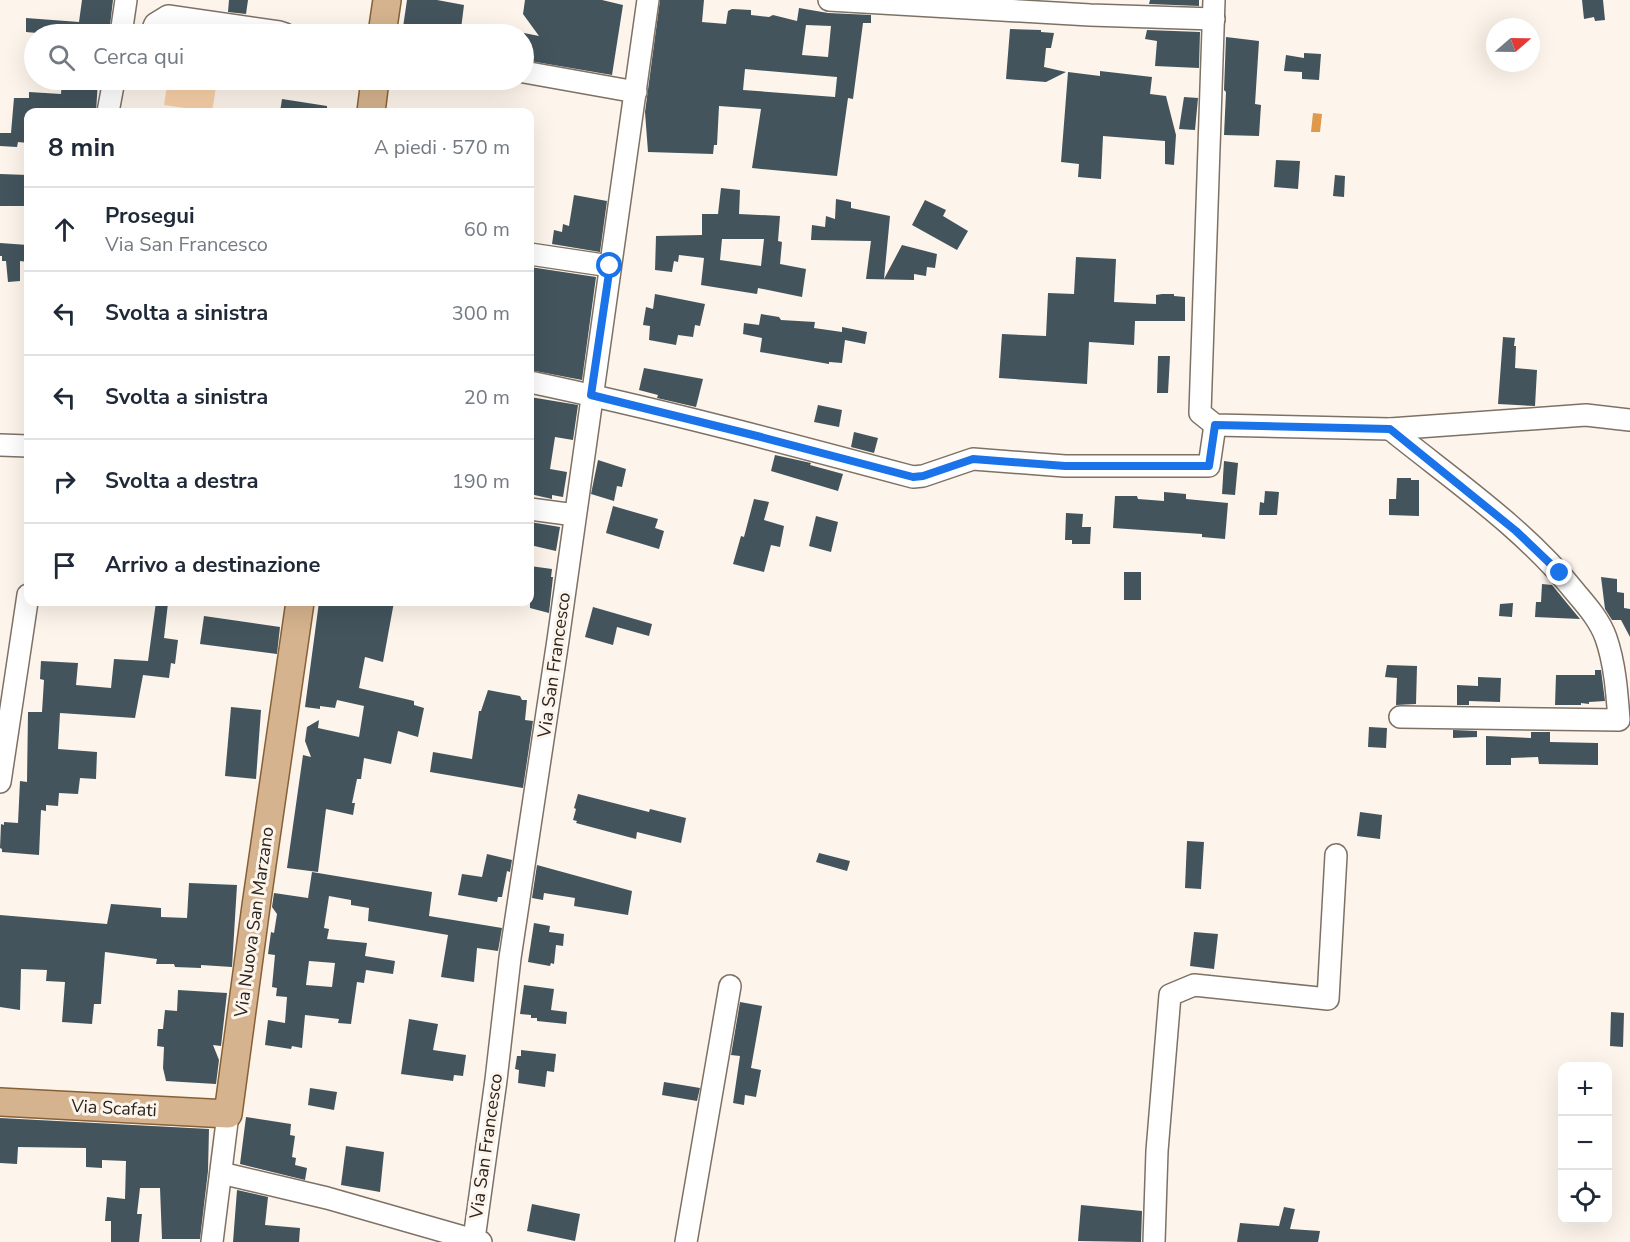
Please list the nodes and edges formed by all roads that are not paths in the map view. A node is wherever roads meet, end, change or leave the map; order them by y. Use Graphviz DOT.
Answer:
graph roads {
  1 [pos="126,0"];
  2 [pos="387,0"];
  3 [pos="648,0"];
  4 [pos="829,0"];
  5 [pos="919,3"];
  6 [pos="1214,9"];
  7 [pos="122,24"];
  8 [pos="155,24"];
  9 [pos="224,24"];
  10 [pos="383,24"];
  11 [pos="534,74"];
  12 [pos="112,90"];
  13 [pos="370,90"];
  14 [pos="636,92"];
  15 [pos="109,108"];
  16 [pos="371,108"];
  17 [pos="534,255"];
  18 [pos="610,266"];
  19 [pos="534,383"];
  20 [pos="591,395"];
  21 [pos="1630,420"];
  22 [pos="1215,425"];
  23 [pos="1390,429"];
  24 [pos="0,445"];
  25 [pos="24,446"];
  26 [pos="534,510"];
  27 [pos="575,515"];
  28 [pos="26,606"];
  29 [pos="299,606"];
  30 [pos="1400,717"];
  31 [pos="0,782"];
  32 [pos="1336,855"];
  33 [pos="730,986"];
  34 [pos="0,1102"];
  35 [pos="228,1114"];
  36 [pos="221,1173"];
  37 [pos="477,1241"];
  38 [pos="212,1242"];
  39 [pos="687,1242"];
  40 [pos="1154,1242"];
  1 -- 7 [label="street"];
  2 -- 10 [label="main road"];
  3 -- 14 [label="street, Via San Francesco"];
  4 -- 5 [label="street"];
  5 -- 6 [label="street"];
  6 -- 22 [label="street"];
  8 -- 9 [label="street"];
  11 -- 14 [label="street"];
  12 -- 15 [label="street"];
  13 -- 16 [label="main road"];
  14 -- 18 [label="street, Via San Francesco"];
  17 -- 18 [label="street"];
  18 -- 20 [label="street, Via San Francesco"];
  19 -- 20 [label="street"];
  20 -- 22 [label="street"];
  20 -- 27 [label="street, Via San Francesco"];
  21 -- 23 [label="street"];
  22 -- 23 [label="street"];
  23 -- 30 [label="street"];
  24 -- 25 [label="street"];
  26 -- 27 [label="street"];
  27 -- 37 [label="street, Via San Francesco"];
  28 -- 31 [label="street"];
  29 -- 35 [label="main road, Via Nuova San Marzano"];
  32 -- 40 [label="street"];
  33 -- 39 [label="street"];
  34 -- 35 [label="main road, Via Scafati"];
  35 -- 36 [label="street, Via Nuova San Marzano"];
  36 -- 37 [label="street"];
  36 -- 38 [label="street, Via Nuova San Marzano"];
}
